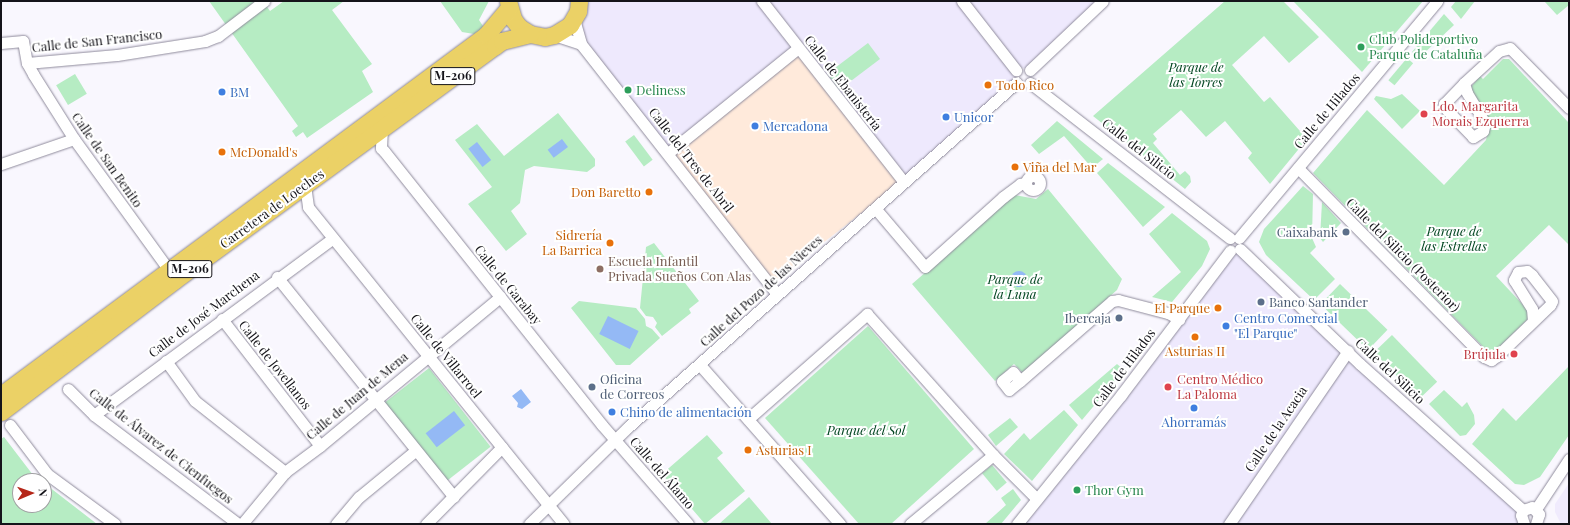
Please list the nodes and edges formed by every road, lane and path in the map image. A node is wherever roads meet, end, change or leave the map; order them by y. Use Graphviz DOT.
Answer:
graph roads {
  1 [pos="264,1"];
  2 [pos="579,1"];
  3 [pos="762,1"];
  4 [pos="962,1"];
  5 [pos="1103,1"];
  6 [pos="1437,1"];
  7 [pos="509,5"];
  8 [pos="574,18"];
  9 [pos="530,34"];
  10 [pos="554,35"];
  11 [pos="1,43"];
  12 [pos="581,44"];
  13 [pos="798,48"];
  14 [pos="27,63"];
  15 [pos="1016,70"];
  16 [pos="1030,70"];
  17 [pos="1016,83"];
  18 [pos="1030,83"];
  19 [pos="1464,83"];
  20 [pos="1569,108"];
  21 [pos="382,128"];
  22 [pos="74,139"];
  23 [pos="361,144"];
  24 [pos="382,149"];
  25 [pos="668,153"];
  26 [pos="1,164"];
  27 [pos="1298,168"];
  28 [pos="903,181"];
  29 [pos="1025,183"];
  30 [pos="305,185"];
  31 [pos="287,198"];
  32 [pos="306,205"];
  33 [pos="875,208"];
  34 [pos="333,238"];
  35 [pos="1235,244"];
  36 [pos="168,269"];
  37 [pos="278,277"];
  38 [pos="777,294"];
  39 [pos="500,296"];
  40 [pos="1179,319"];
  41 [pos="222,320"];
  42 [pos="1533,320"];
  43 [pos="1348,352"];
  44 [pos="427,355"];
  45 [pos="166,361"];
  46 [pos="700,365"];
  47 [pos="1020,381"];
  48 [pos="68,389"];
  49 [pos="1,395"];
  50 [pos="374,400"];
  51 [pos="94,415"];
  52 [pos="6,418"];
  53 [pos="748,419"];
  54 [pos="614,440"];
  55 [pos="320,446"];
  56 [pos="502,447"];
  57 [pos="415,451"];
  58 [pos="993,455"];
  59 [pos="1569,459"];
  60 [pos="285,472"];
  61 [pos="454,497"];
  62 [pos="1037,500"];
  63 [pos="548,505"];
  64 [pos="1536,509"];
  65 [pos="1523,510"];
  66 [pos="115,524"];
  67 [pos="238,524"];
  68 [pos="242,524"];
  69 [pos="336,524"];
  70 [pos="426,524"];
  71 [pos="529,524"];
  72 [pos="564,524"];
  73 [pos="688,524"];
  74 [pos="840,524"];
  75 [pos="910,524"];
  76 [pos="1017,524"];
  77 [pos="1229,524"];
  78 [pos="1524,524"];
  79 [pos="1537,524"];
  1 -- 14 [label="street, Calle de San Francisco"];
  2 -- 8 [label="main road"];
  3 -- 13 [label="street, Calle de Ebanistería"];
  4 -- 15 [label="street"];
  5 -- 16 [label="street"];
  6 -- 27 [label="street, Calle de Hilados"];
  7 -- 9 [label="main road, M-206"];
  7 -- 36 [label="main road, Carretera de Loeches / M-206"];
  8 -- 10 [label="main road"];
  8 -- 12 [label="street, Calle del Tres de Abril"];
  9 -- 10 [label="main road, M-206"];
  9 -- 21 [label="main road, Carretera de Loeches / M-206"];
  10 -- 12 [label="street"];
  11 -- 14 [label="street, Calle de San Francisco"];
  12 -- 25 [label="street, Calle del Tres de Abril"];
  13 -- 25 [label="street"];
  13 -- 28 [label="street, Calle de Ebanistería"];
  14 -- 22 [label="street, Calle de San Benito"];
  15 -- 16 [label="street"];
  15 -- 17 [label="street"];
  16 -- 18 [label="street"];
  17 -- 18 [label="street"];
  17 -- 28 [label="street, Calle del Pozo de las Nieves"];
  18 -- 35 [label="street, Calle del Silicio"];
  19 -- 19 [label="street"];
  19 -- 20 [label="street"];
  21 -- 23 [label="main road, Carretera de Loeches / M-206"];
  21 -- 24 [label="street"];
  22 -- 26 [label="street"];
  22 -- 36 [label="street, Calle de San Benito"];
  23 -- 24 [label="street"];
  23 -- 30 [label="main road, Carretera de Loeches / M-206"];
  24 -- 39 [label="street, Calle de Garabay"];
  25 -- 38 [label="street, Calle del Tres de Abril"];
  27 -- 35 [label="street, Calle de Hilados"];
  27 -- 42 [label="street, Calle del Silicio (Posterior)"];
  28 -- 33 [label="street, Calle del Pozo de las Nieves"];
  29 -- 33 [label="street"];
  30 -- 31 [label="main road, Carretera de Loeches / M-206"];
  30 -- 32 [label="street"];
  31 -- 32 [label="street"];
  31 -- 52 [label="main road, Carretera de Loeches / M-206"];
  32 -- 34 [label="street, Calle de Villarroel"];
  33 -- 38 [label="street, Calle del Pozo de las Nieves"];
  34 -- 37 [label="street, Calle de José Marchena"];
  34 -- 44 [label="street, Calle de Villarroel"];
  35 -- 40 [label="street, Calle de Hilados"];
  35 -- 43 [label="street, Calle del Silicio"];
  36 -- 49 [label="main road, Carretera de Loeches / M-206"];
  37 -- 41 [label="street, Calle de José Marchena"];
  37 -- 50 [label="street"];
  38 -- 46 [label="street, Calle del Pozo de las Nieves"];
  39 -- 44 [label="street, Calle de Juan de Mena"];
  39 -- 54 [label="street, Calle de Garabay"];
  40 -- 47 [label="street"];
  40 -- 62 [label="street, Calle de Hilados"];
  41 -- 45 [label="street, Calle de José Marchena"];
  41 -- 55 [label="street, Calle de Jovellanos"];
  43 -- 65 [label="street, Calle del Silicio"];
  43 -- 77 [label="street, Calle de la Acacia"];
  44 -- 50 [label="street, Calle de Juan de Mena"];
  44 -- 56 [label="street, Calle de Villarroel"];
  45 -- 51 [label="street, Calle de José Marchena"];
  45 -- 60 [label="street"];
  46 -- 53 [label="street"];
  46 -- 54 [label="street, Calle del Pozo de las Nieves"];
  48 -- 51 [label="street, Calle de Álvarez de Cienfuegos"];
  50 -- 55 [label="street, Calle de Juan de Mena"];
  50 -- 57 [label="street"];
  51 -- 67 [label="street, Calle de Álvarez de Cienfuegos"];
  52 -- 66 [label="street"];
  53 -- 58 [label="street"];
  53 -- 74 [label="street"];
  54 -- 63 [label="street, Calle del Pozo de las Nieves"];
  54 -- 73 [label="street, Calle del Álamo"];
  55 -- 60 [label="street, Calle de Juan de Mena"];
  56 -- 61 [label="street"];
  56 -- 63 [label="street, Calle de Villarroel"];
  57 -- 61 [label="street"];
  57 -- 69 [label="street"];
  58 -- 62 [label="street"];
  58 -- 75 [label="street"];
  59 -- 64 [label="street"];
  60 -- 68 [label="street, Calle de Juan de Mena"];
  61 -- 70 [label="street"];
  62 -- 76 [label="street, Calle de Hilados"];
  63 -- 71 [label="street, Calle del Pozo de las Nieves"];
  63 -- 72 [label="street, Calle de Villarroel"];
  64 -- 65 [label="street"];
  64 -- 79 [label="street"];
  65 -- 78 [label="street"];
}
